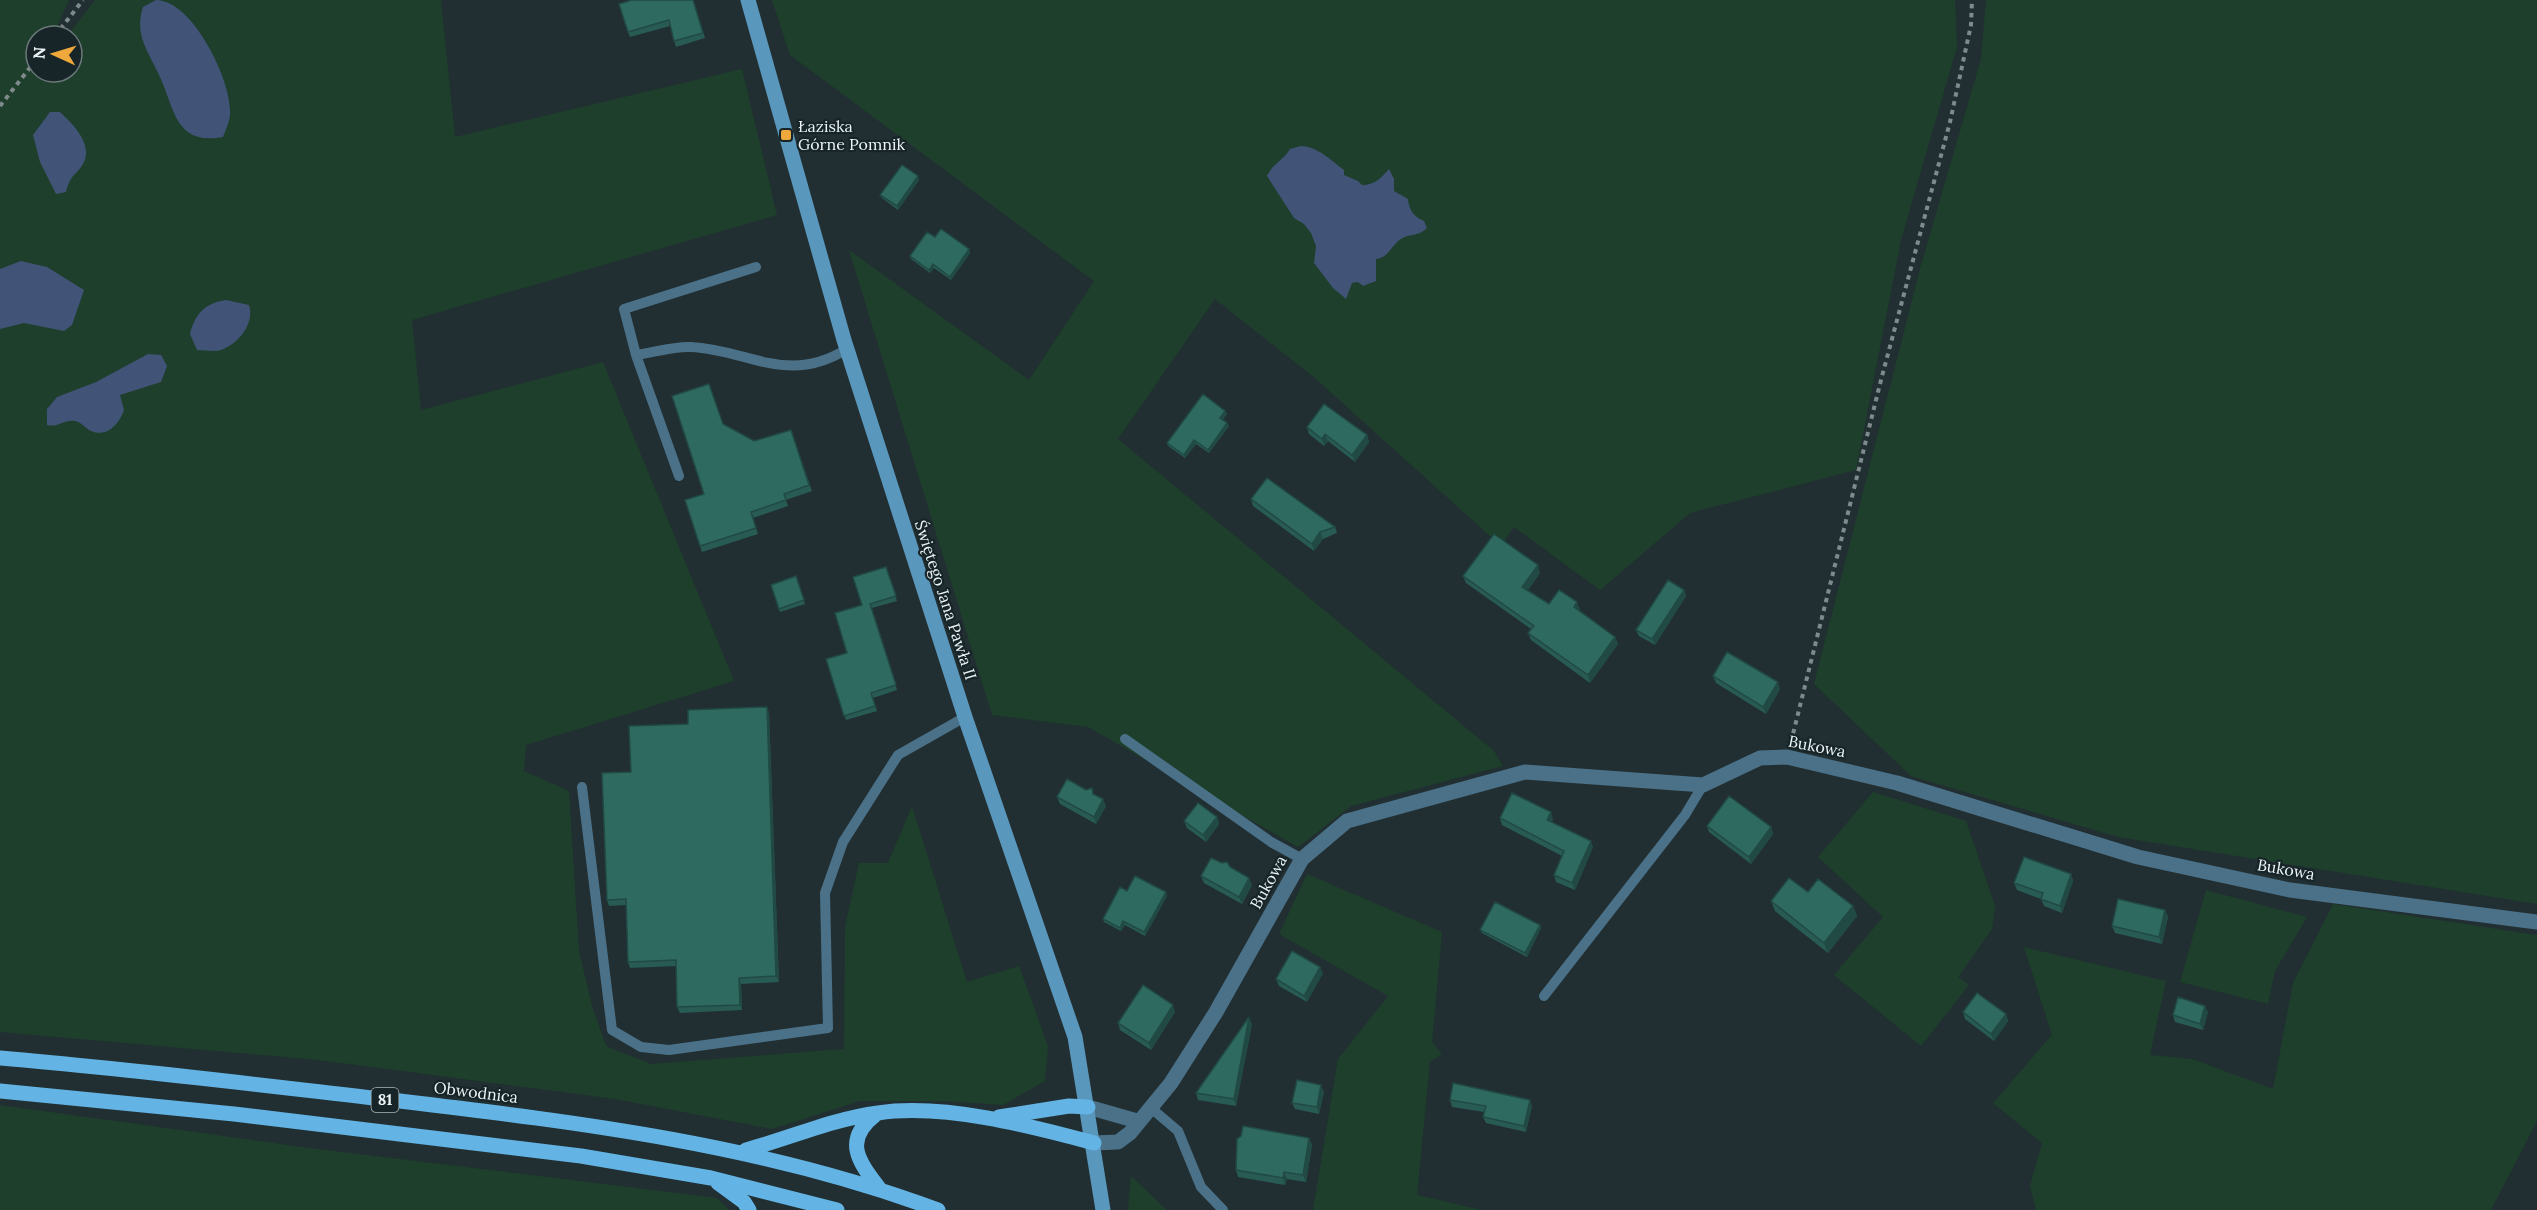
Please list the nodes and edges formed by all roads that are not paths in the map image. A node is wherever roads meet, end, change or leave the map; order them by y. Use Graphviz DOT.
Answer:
graph roads {
  1 [pos="748,0"];
  2 [pos="756,267"];
  3 [pos="847,349"];
  4 [pos="636,355"];
  5 [pos="679,476"];
  6 [pos="965,717"];
  7 [pos="1125,739"];
  8 [pos="1703,785"];
  9 [pos="582,787"];
  10 [pos="1302,860"];
  11 [pos="2537,922"];
  12 [pos="1544,996"];
  13 [pos="0,1058"];
  14 [pos="0,1091"];
  15 [pos="1088,1107"];
  16 [pos="1151,1108"];
  17 [pos="878,1113"];
  18 [pos="986,1119"];
  19 [pos="1137,1121"];
  20 [pos="1094,1143"];
  21 [pos="743,1151"];
  22 [pos="711,1178"];
  23 [pos="879,1188"];
  24 [pos="828,1209"];
  25 [pos="749,1210"];
  26 [pos="938,1210"];
  27 [pos="1103,1210"];
  28 [pos="1223,1210"];
  1 -- 3 [label="street, Świętego Jana Pawła II"];
  2 -- 4 [label="lane"];
  3 -- 4 [label="lane"];
  3 -- 6 [label="street, Świętego Jana Pawła II"];
  4 -- 5 [label="lane"];
  6 -- 9 [label="lane"];
  6 -- 15 [label="street, Świętego Jana Pawła II"];
  7 -- 10 [label="lane"];
  8 -- 10 [label="street, Bukowa"];
  8 -- 11 [label="street, Bukowa"];
  8 -- 12 [label="lane"];
  10 -- 16 [label="street, Bukowa"];
  13 -- 21 [label="main road, Obwodnica / 81"];
  14 -- 22 [label="main road, 81"];
  15 -- 18 [label="main road"];
  15 -- 19 [label="street"];
  15 -- 20 [label="street, Świętego Jana Pawła II"];
  16 -- 19 [label="street, Bukowa"];
  16 -- 28 [label="lane"];
  17 -- 18 [label="main road"];
  17 -- 21 [label="main road"];
  17 -- 23 [label="main road"];
  18 -- 20 [label="main road"];
  19 -- 20 [label="street, Bukowa"];
  20 -- 27 [label="street, Świętego Jana Pawła II"];
  21 -- 23 [label="main road, Obwodnica / 81"];
  22 -- 24 [label="main road, 81"];
  22 -- 25 [label="main road"];
  23 -- 26 [label="main road, Obwodnica / 81"];
}
